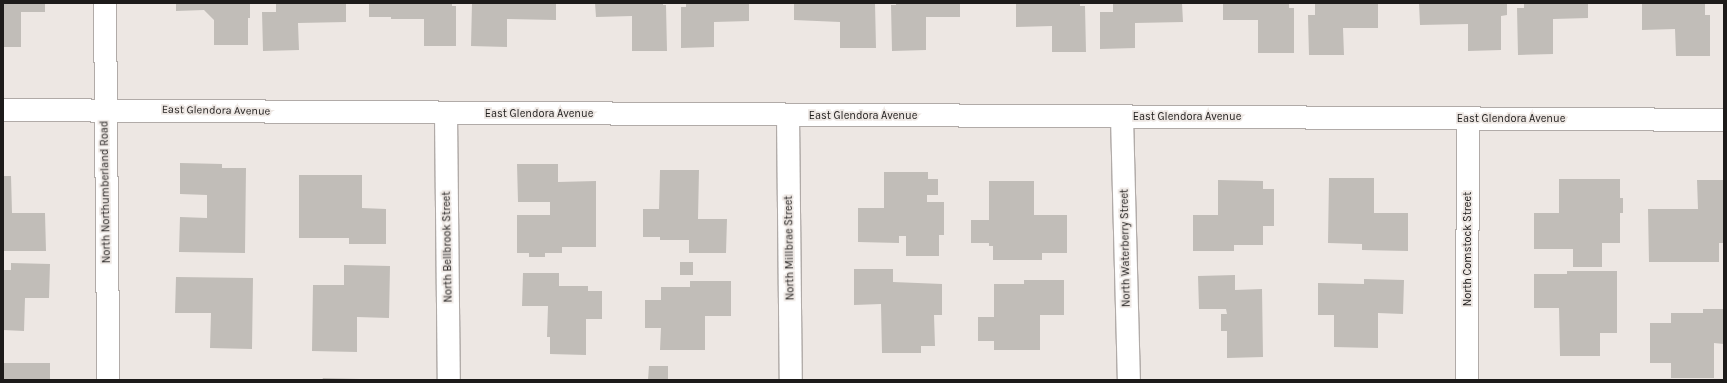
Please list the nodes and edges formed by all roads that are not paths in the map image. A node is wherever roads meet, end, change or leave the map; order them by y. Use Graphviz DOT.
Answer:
graph roads {
  1 [pos="105,3"];
  2 [pos="3,110"];
  3 [pos="105,110"];
  4 [pos="446,114"];
  5 [pos="788,116"];
  6 [pos="1122,117"];
  7 [pos="1468,119"];
  8 [pos="1724,120"];
  9 [pos="108,380"];
  10 [pos="449,380"];
  11 [pos="791,380"];
  12 [pos="1129,380"];
  13 [pos="1467,380"];
  1 -- 3 [label="street, North Northumberland Road"];
  2 -- 3 [label="street, East Glendora Avenue"];
  3 -- 4 [label="street, East Glendora Avenue"];
  3 -- 9 [label="street, North Northumberland Road"];
  4 -- 5 [label="street, East Glendora Avenue"];
  4 -- 10 [label="street, North Bellbrook Street"];
  5 -- 6 [label="street, East Glendora Avenue"];
  5 -- 11 [label="street, North Millbrae Street"];
  6 -- 7 [label="street, East Glendora Avenue"];
  6 -- 12 [label="street, North Waterberry Street"];
  7 -- 8 [label="street, East Glendora Avenue"];
  7 -- 13 [label="street, North Comstock Street"];
}
